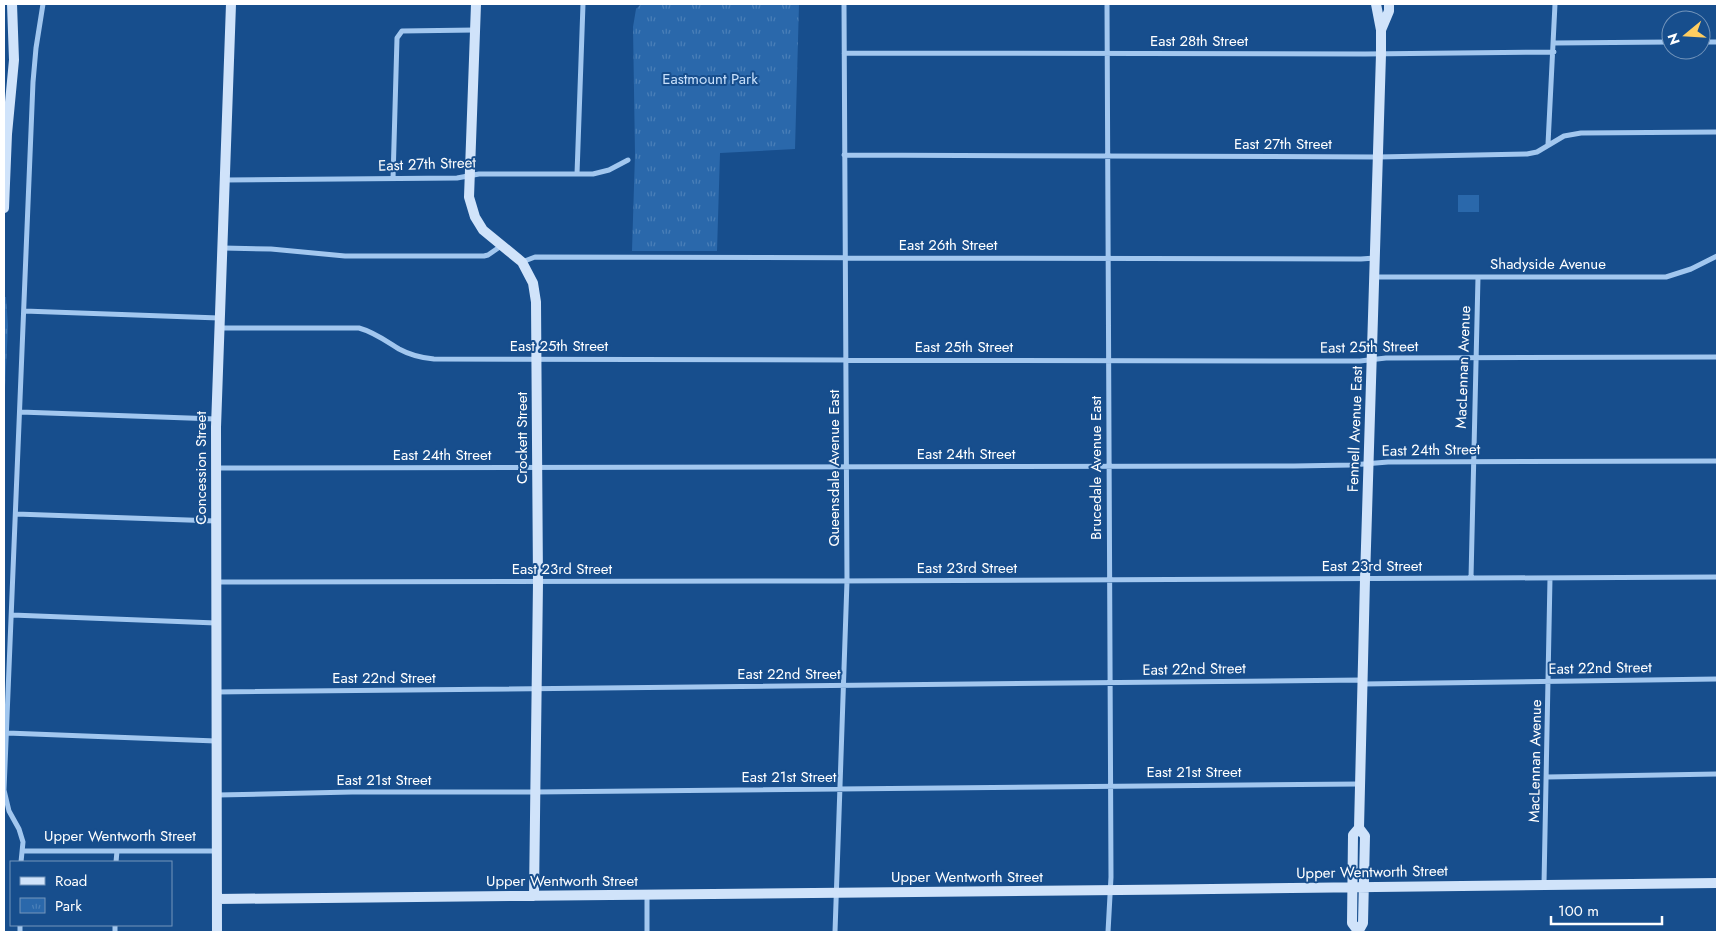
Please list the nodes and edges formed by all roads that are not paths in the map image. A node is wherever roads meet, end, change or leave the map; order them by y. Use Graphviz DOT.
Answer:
graph roads {
  1 [pos="12,4"];
  2 [pos="44,4"];
  3 [pos="231,4"];
  4 [pos="476,4"];
  5 [pos="583,4"];
  6 [pos="844,4"];
  7 [pos="1107,4"];
  8 [pos="1376,4"];
  9 [pos="1389,4"];
  10 [pos="1555,4"];
  11 [pos="475,30"];
  12 [pos="1381,30"];
  13 [pos="1661,42"];
  14 [pos="1554,43"];
  15 [pos="1554,52"];
  16 [pos="844,53"];
  17 [pos="1107,54"];
  18 [pos="1381,54"];
  19 [pos="1717,132"];
  20 [pos="1548,144"];
  21 [pos="844,155"];
  22 [pos="1107,156"];
  23 [pos="1378,157"];
  24 [pos="628,160"];
  25 [pos="577,174"];
  26 [pos="469,176"];
  27 [pos="393,179"];
  28 [pos="224,180"];
  29 [pos="4,208"];
  30 [pos="501,246"];
  31 [pos="222,248"];
  32 [pos="1717,256"];
  33 [pos="845,257"];
  34 [pos="1108,258"];
  35 [pos="1376,258"];
  36 [pos="522,262"];
  37 [pos="1478,277"];
  38 [pos="1375,278"];
  39 [pos="24,311"];
  40 [pos="219,323"];
  41 [pos="1717,357"];
  42 [pos="1372,358"];
  43 [pos="1476,358"];
  44 [pos="536,359"];
  45 [pos="846,359"];
  46 [pos="1108,360"];
  47 [pos="20,412"];
  48 [pos="216,419"];
  49 [pos="1717,461"];
  50 [pos="1473,462"];
  51 [pos="1368,463"];
  52 [pos="1109,466"];
  53 [pos="846,467"];
  54 [pos="216,468"];
  55 [pos="537,468"];
  56 [pos="16,514"];
  57 [pos="216,521"];
  58 [pos="1717,577"];
  59 [pos="1471,578"];
  60 [pos="1550,578"];
  61 [pos="1365,579"];
  62 [pos="1109,580"];
  63 [pos="847,581"];
  64 [pos="216,582"];
  65 [pos="538,582"];
  66 [pos="12,615"];
  67 [pos="216,623"];
  68 [pos="1717,679"];
  69 [pos="1362,682"];
  70 [pos="1549,682"];
  71 [pos="1110,683"];
  72 [pos="842,686"];
  73 [pos="537,690"];
  74 [pos="216,692"];
  75 [pos="7,734"];
  76 [pos="216,741"];
  77 [pos="1717,774"];
  78 [pos="1547,777"];
  79 [pos="1360,784"];
  80 [pos="1110,786"];
  81 [pos="839,789"];
  82 [pos="535,792"];
  83 [pos="217,795"];
  84 [pos="1360,828"];
  85 [pos="117,851"];
  86 [pos="217,851"];
  87 [pos="23,852"];
  88 [pos="22,861"];
  89 [pos="116,861"];
  90 [pos="1717,883"];
  91 [pos="1544,885"];
  92 [pos="1364,886"];
  93 [pos="1352,887"];
  94 [pos="1110,891"];
  95 [pos="836,894"];
  96 [pos="534,896"];
  97 [pos="646,896"];
  98 [pos="217,899"];
  99 [pos="217,932"];
  100 [pos="647,932"];
  101 [pos="835,932"];
  102 [pos="1108,932"];
  103 [pos="1358,932"];
  1 -- 29 [label="main road"];
  2 -- 39 [label="street"];
  3 -- 28 [label="main road, Concession Street"];
  4 -- 11 [label="main road, Crockett Street"];
  5 -- 25 [label="street"];
  6 -- 16 [label="street, Queensdale Avenue East"];
  7 -- 17 [label="street, Brucedale Avenue East"];
  8 -- 12 [label="main road, Fennell Avenue East"];
  9 -- 12 [label="main road, Fennell Avenue East"];
  10 -- 14 [label="street"];
  11 -- 26 [label="main road, Crockett Street"];
  11 -- 27 [label="street"];
  12 -- 18 [label="main road, Fennell Avenue East"];
  13 -- 14 [label="street"];
  14 -- 15 [label="street"];
  15 -- 18 [label="street, East 28th Street"];
  15 -- 20 [label="street"];
  16 -- 17 [label="street, East 28th Street"];
  16 -- 21 [label="street, Queensdale Avenue East"];
  17 -- 18 [label="street, East 28th Street"];
  17 -- 22 [label="street, Brucedale Avenue East"];
  18 -- 23 [label="main road, Fennell Avenue East"];
  19 -- 20 [label="street, East 27th Street"];
  20 -- 23 [label="street, East 27th Street"];
  21 -- 22 [label="street, East 27th Street"];
  21 -- 33 [label="street, Queensdale Avenue East"];
  22 -- 23 [label="street, East 27th Street"];
  22 -- 34 [label="street, Brucedale Avenue East"];
  23 -- 35 [label="main road, Fennell Avenue East"];
  24 -- 25 [label="street, East 27th Street"];
  25 -- 26 [label="street, East 27th Street"];
  26 -- 27 [label="street, East 27th Street"];
  26 -- 30 [label="main road, Crockett Street"];
  27 -- 28 [label="street, East 27th Street"];
  28 -- 31 [label="main road, Concession Street"];
  30 -- 31 [label="street"];
  30 -- 36 [label="main road, Crockett Street"];
  31 -- 40 [label="main road, Concession Street"];
  32 -- 37 [label="street, Shadyside Avenue"];
  33 -- 34 [label="street, East 26th Street"];
  33 -- 36 [label="street, East 26th Street"];
  33 -- 45 [label="street, Queensdale Avenue East"];
  34 -- 35 [label="street, East 26th Street"];
  34 -- 46 [label="street, Brucedale Avenue East"];
  35 -- 38 [label="main road, Fennell Avenue East"];
  36 -- 44 [label="main road, Crockett Street"];
  37 -- 38 [label="street, Shadyside Avenue"];
  37 -- 43 [label="street, MacLennan Avenue"];
  38 -- 42 [label="main road, Fennell Avenue East"];
  39 -- 40 [label="street, East 25th Street"];
  39 -- 47 [label="street"];
  40 -- 44 [label="street, East 25th Street"];
  40 -- 48 [label="main road, Concession Street"];
  41 -- 43 [label="street, East 25th Street"];
  42 -- 43 [label="street, East 25th Street"];
  42 -- 46 [label="street, East 25th Street"];
  42 -- 51 [label="main road, Fennell Avenue East"];
  43 -- 50 [label="street, MacLennan Avenue"];
  44 -- 45 [label="street, East 25th Street"];
  44 -- 55 [label="main road, Crockett Street"];
  45 -- 46 [label="street, East 25th Street"];
  45 -- 53 [label="street, Queensdale Avenue East"];
  46 -- 52 [label="street, Brucedale Avenue East"];
  47 -- 48 [label="street"];
  47 -- 56 [label="street"];
  48 -- 54 [label="main road, Concession Street"];
  49 -- 50 [label="street, East 24th Street"];
  50 -- 51 [label="street, East 24th Street"];
  50 -- 59 [label="street, MacLennan Avenue"];
  51 -- 52 [label="street, East 24th Street"];
  51 -- 61 [label="main road, Fennell Avenue East"];
  52 -- 53 [label="street, East 24th Street"];
  52 -- 62 [label="street, Brucedale Avenue East"];
  53 -- 55 [label="street, East 24th Street"];
  53 -- 63 [label="street, Queensdale Avenue East"];
  54 -- 55 [label="street, East 24th Street"];
  54 -- 57 [label="main road, Concession Street"];
  55 -- 65 [label="main road, Crockett Street"];
  56 -- 57 [label="street"];
  56 -- 66 [label="street"];
  57 -- 64 [label="main road, Concession Street"];
  58 -- 60 [label="street, East 23rd Street"];
  59 -- 60 [label="street, East 23rd Street"];
  59 -- 61 [label="street, East 23rd Street"];
  60 -- 70 [label="street, MacLennan Avenue"];
  61 -- 62 [label="street, East 23rd Street"];
  61 -- 69 [label="main road, Fennell Avenue East"];
  62 -- 63 [label="street, East 23rd Street"];
  62 -- 71 [label="street, Brucedale Avenue East"];
  63 -- 65 [label="street, East 23rd Street"];
  63 -- 72 [label="street, Queensdale Avenue East"];
  64 -- 65 [label="street, East 23rd Street"];
  64 -- 67 [label="main road, Concession Street"];
  65 -- 73 [label="main road, Crockett Street"];
  66 -- 67 [label="street"];
  66 -- 75 [label="street"];
  67 -- 74 [label="main road, Concession Street"];
  68 -- 70 [label="street, East 22nd Street"];
  69 -- 70 [label="street, East 22nd Street"];
  69 -- 71 [label="street, East 22nd Street"];
  69 -- 79 [label="main road, Fennell Avenue East"];
  70 -- 78 [label="street, MacLennan Avenue"];
  71 -- 72 [label="street, East 22nd Street"];
  71 -- 80 [label="street, Brucedale Avenue East"];
  72 -- 73 [label="street, East 22nd Street"];
  72 -- 81 [label="street, Queensdale Avenue East"];
  73 -- 74 [label="street, East 22nd Street"];
  73 -- 82 [label="main road, Crockett Street"];
  74 -- 76 [label="main road, Concession Street"];
  75 -- 76 [label="street"];
  75 -- 87 [label="street"];
  76 -- 83 [label="main road, Concession Street"];
  77 -- 78 [label="street"];
  78 -- 91 [label="street, MacLennan Avenue"];
  79 -- 80 [label="street, East 21st Street"];
  79 -- 84 [label="main road, Fennell Avenue East"];
  80 -- 81 [label="street, East 21st Street"];
  80 -- 94 [label="street, Brucedale Avenue East"];
  81 -- 82 [label="street, East 21st Street"];
  81 -- 95 [label="street, Queensdale Avenue East"];
  82 -- 83 [label="street, East 21st Street"];
  82 -- 96 [label="main road, Crockett Street"];
  83 -- 86 [label="main road, Concession Street"];
  84 -- 92 [label="main road, Fennell Avenue East"];
  84 -- 93 [label="main road, Fennell Avenue East"];
  85 -- 86 [label="street, Upper Wentworth Street"];
  85 -- 87 [label="street, Upper Wentworth Street"];
  85 -- 89 [label="street"];
  86 -- 98 [label="main road, Concession Street"];
  87 -- 88 [label="street"];
  90 -- 91 [label="main road, Upper Wentworth Street"];
  91 -- 92 [label="main road, Upper Wentworth Street"];
  92 -- 93 [label="main road, Upper Wentworth Street"];
  92 -- 103 [label="main road, Fennell Avenue East"];
  93 -- 94 [label="main road, Upper Wentworth Street"];
  93 -- 103 [label="main road, Fennell Avenue East"];
  94 -- 95 [label="main road, Upper Wentworth Street"];
  94 -- 102 [label="street, Brucedale Avenue East"];
  95 -- 97 [label="main road, Upper Wentworth Street"];
  95 -- 101 [label="street, Queensdale Avenue East"];
  96 -- 97 [label="main road, Upper Wentworth Street"];
  96 -- 98 [label="main road, Upper Wentworth Street"];
  97 -- 100 [label="street"];
  98 -- 99 [label="main road, Concession Street"];
}
